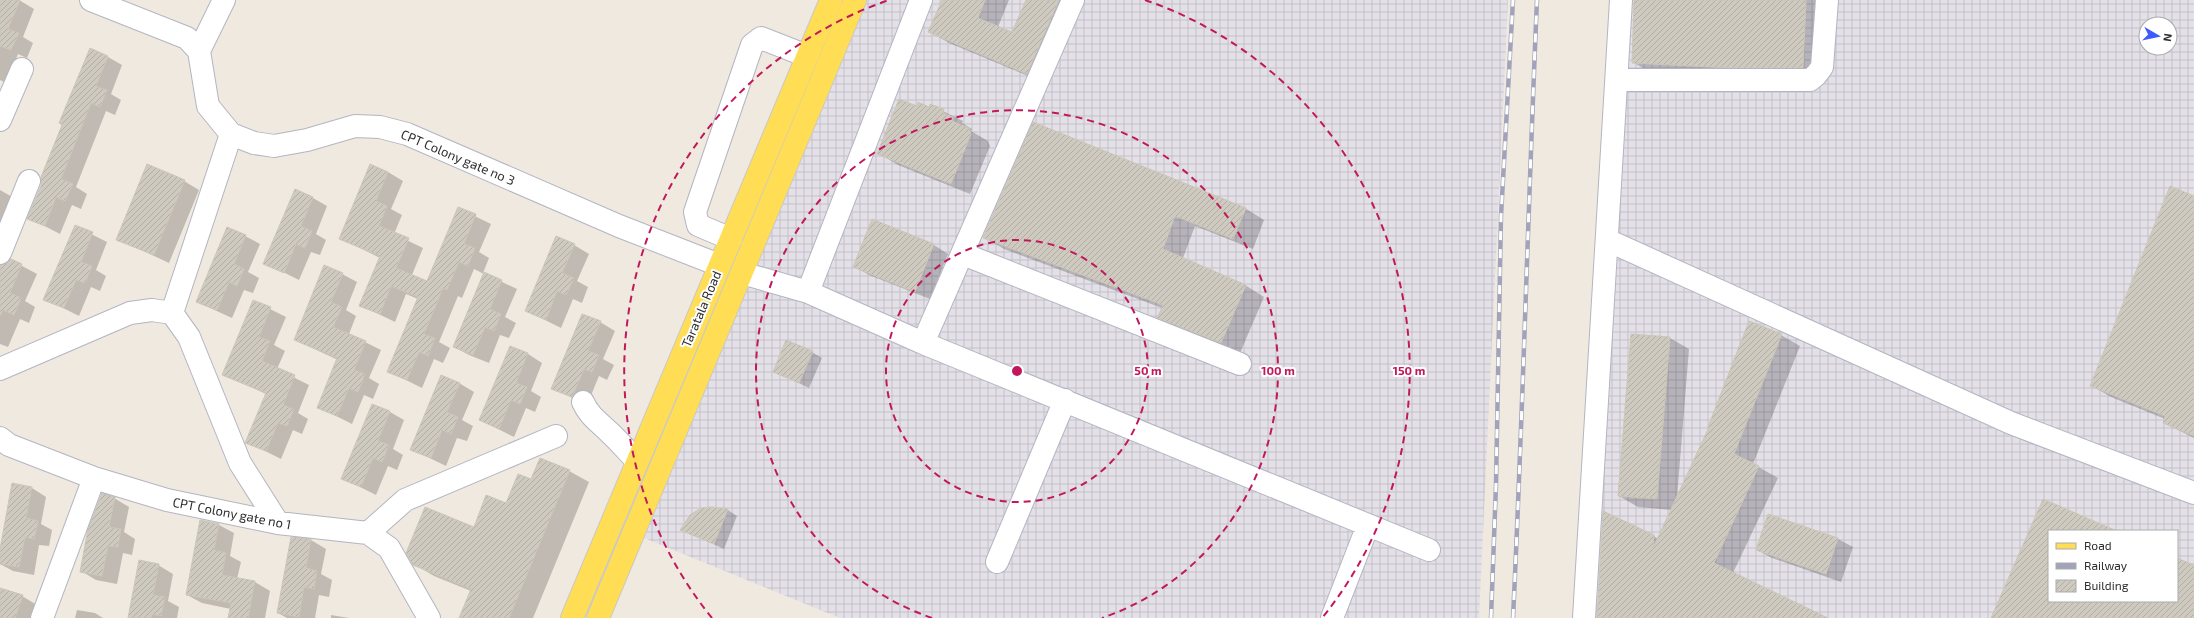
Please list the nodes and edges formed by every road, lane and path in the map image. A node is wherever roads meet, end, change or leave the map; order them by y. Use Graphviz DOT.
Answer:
graph roads {
  1 [pos="91,0"];
  2 [pos="224,0"];
  3 [pos="831,0"];
  4 [pos="855,0"];
  5 [pos="921,0"];
  6 [pos="1073,0"];
  7 [pos="1621,0"];
  8 [pos="1827,0"];
  9 [pos="199,51"];
  10 [pos="807,56"];
  11 [pos="22,68"];
  12 [pos="1617,80"];
  13 [pos="0,120"];
  14 [pos="231,134"];
  15 [pos="29,181"];
  16 [pos="731,239"];
  17 [pos="1607,240"];
  18 [pos="0,253"];
  19 [pos="963,254"];
  20 [pos="719,265"];
  21 [pos="742,272"];
  22 [pos="808,292"];
  23 [pos="172,313"];
  24 [pos="923,343"];
  25 [pos="1240,364"];
  26 [pos="0,369"];
  27 [pos="1064,400"];
  28 [pos="583,402"];
  29 [pos="556,436"];
  30 [pos="0,438"];
  31 [pos="637,461"];
  32 [pos="94,478"];
  33 [pos="2194,493"];
  34 [pos="278,523"];
  35 [pos="1368,525"];
  36 [pos="368,533"];
  37 [pos="1430,550"];
  38 [pos="997,562"];
  39 [pos="42,618"];
  40 [pos="429,618"];
  41 [pos="572,618"];
  42 [pos="598,618"];
  43 [pos="1332,618"];
  44 [pos="1584,618"];
  1 -- 9 [label="street"];
  2 -- 9 [label="street"];
  3 -- 10 [label="main road, Taratala Road"];
  4 -- 21 [label="main road"];
  5 -- 22 [label="street"];
  6 -- 19 [label="street"];
  7 -- 12 [label="street"];
  8 -- 12 [label="street"];
  9 -- 14 [label="street, CPT Colony gate no 3"];
  10 -- 16 [label="main road, Taratala Road"];
  10 -- 16 [label="street"];
  11 -- 13 [label="street"];
  12 -- 17 [label="street"];
  14 -- 20 [label="street, CPT Colony gate no 3"];
  14 -- 23 [label="street"];
  15 -- 18 [label="street"];
  16 -- 20 [label="main road, Taratala Road"];
  17 -- 33 [label="street"];
  17 -- 44 [label="street"];
  19 -- 24 [label="street"];
  19 -- 25 [label="street"];
  20 -- 31 [label="main road, Taratala Road"];
  21 -- 22 [label="street"];
  21 -- 42 [label="main road"];
  22 -- 24 [label="street"];
  23 -- 26 [label="street"];
  23 -- 34 [label="street"];
  24 -- 27 [label="street"];
  27 -- 35 [label="street"];
  27 -- 38 [label="street"];
  28 -- 31 [label="street"];
  29 -- 36 [label="street"];
  30 -- 32 [label="street, CPT Colony gate no 1"];
  31 -- 41 [label="main road, Taratala Road"];
  32 -- 34 [label="street, CPT Colony gate no 1"];
  32 -- 39 [label="street"];
  34 -- 36 [label="street, CPT Colony gate no 1"];
  35 -- 37 [label="street"];
  35 -- 43 [label="street"];
  36 -- 40 [label="street, CPT Colony gate no 1"];
}
